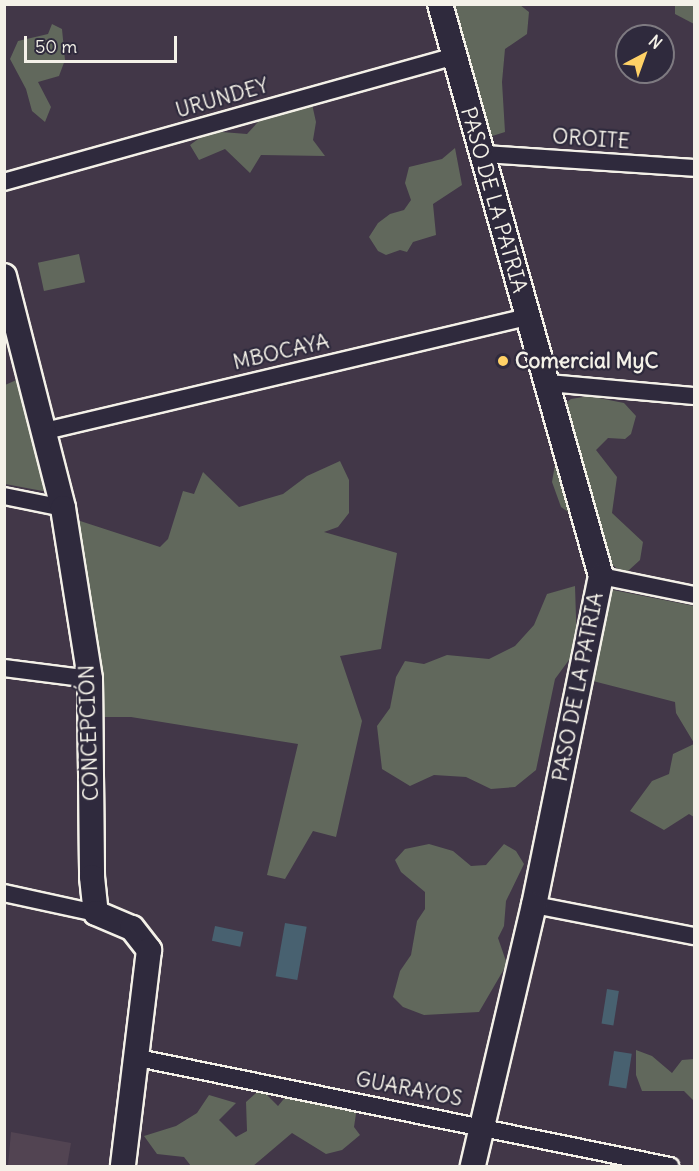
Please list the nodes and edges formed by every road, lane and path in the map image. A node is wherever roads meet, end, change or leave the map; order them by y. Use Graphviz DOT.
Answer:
graph roads {
  1 [pos="440,4"];
  2 [pos="452,57"];
  3 [pos="484,154"];
  4 [pos="694,168"];
  5 [pos="4,182"];
  6 [pos="4,276"];
  7 [pos="527,317"];
  8 [pos="548,383"];
  9 [pos="694,396"];
  10 [pos="45,431"];
  11 [pos="4,496"];
  12 [pos="63,508"];
  13 [pos="601,576"];
  14 [pos="694,595"];
  15 [pos="4,668"];
  16 [pos="90,679"];
  17 [pos="4,893"];
  18 [pos="534,905"];
  19 [pos="96,913"];
  20 [pos="694,936"];
  21 [pos="138,1058"];
  22 [pos="480,1127"];
  23 [pos="123,1167"];
  24 [pos="473,1167"];
  25 [pos="670,1167"];
  1 -- 2 [label="street, PASO DE LA PATRIA"];
  2 -- 3 [label="street, PASO DE LA PATRIA"];
  2 -- 5 [label="street, URUNDEY"];
  3 -- 4 [label="street, OROITE"];
  3 -- 7 [label="street, PASO DE LA PATRIA"];
  6 -- 10 [label="street, CONCEPCIÓN"];
  7 -- 8 [label="street, PASO DE LA PATRIA"];
  7 -- 10 [label="street, MBOCAYA"];
  8 -- 9 [label="street"];
  8 -- 13 [label="street, PASO DE LA PATRIA"];
  10 -- 12 [label="street, CONCEPCIÓN"];
  11 -- 12 [label="street"];
  12 -- 16 [label="street, CONCEPCIÓN"];
  13 -- 14 [label="street"];
  13 -- 18 [label="street, PASO DE LA PATRIA"];
  15 -- 16 [label="street"];
  16 -- 19 [label="street, CONCEPCIÓN"];
  17 -- 19 [label="street"];
  18 -- 20 [label="street"];
  18 -- 22 [label="street, PASO DE LA PATRIA"];
  19 -- 21 [label="street"];
  21 -- 22 [label="street, GUARAYOS"];
  21 -- 23 [label="street"];
  22 -- 24 [label="street, PASO DE LA PATRIA"];
  22 -- 25 [label="street, GUARAYOS"];
}
